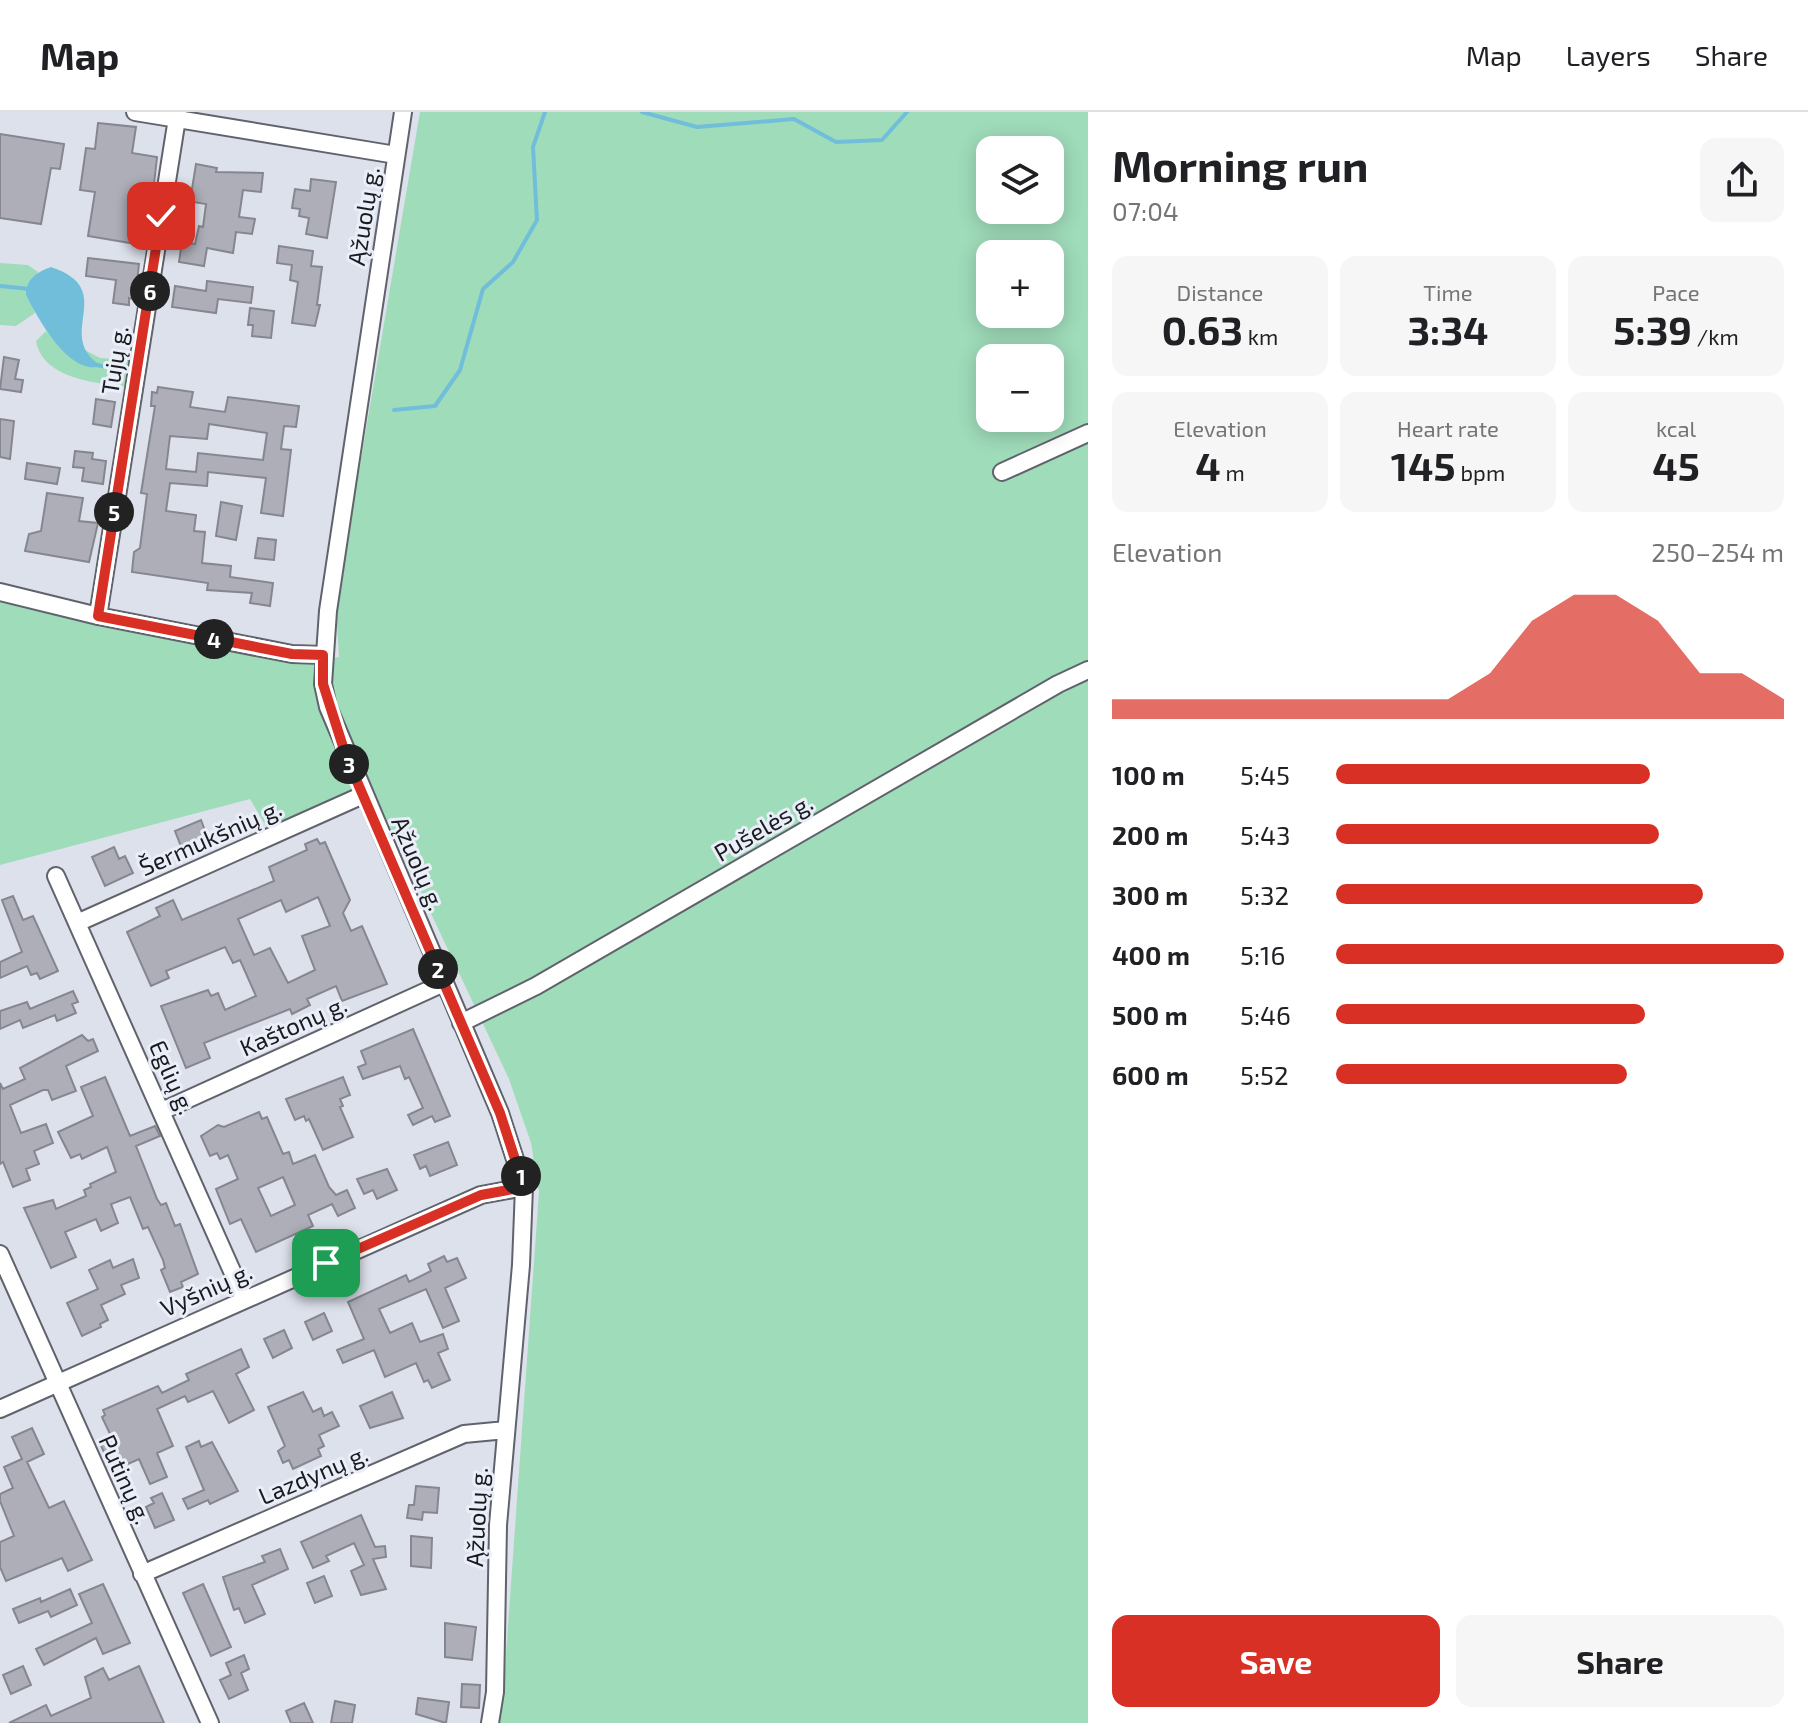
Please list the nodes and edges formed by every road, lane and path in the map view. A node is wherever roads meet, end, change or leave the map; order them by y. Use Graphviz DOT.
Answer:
graph roads {
  1 [pos="135,112"];
  2 [pos="403,112"];
  3 [pos="177,115"];
  4 [pos="396,155"];
  5 [pos="1088,433"];
  6 [pos="1002,472"];
  7 [pos="0,592"];
  8 [pos="98,616"];
  9 [pos="323,655"];
  10 [pos="1088,670"];
  11 [pos="363,795"];
  12 [pos="56,876"];
  13 [pos="77,923"];
  14 [pos="444,983"];
  15 [pos="461,1023"];
  16 [pos="162,1111"];
  17 [pos="524,1187"];
  18 [pos="0,1254"];
  19 [pos="244,1298"];
  20 [pos="57,1384"];
  21 [pos="0,1409"];
  22 [pos="506,1430"];
  23 [pos="142,1574"];
  24 [pos="210,1723"];
  25 [pos="490,1723"];
  1 -- 3 [label="street"];
  2 -- 4 [label="street, Ąžuolų g."];
  3 -- 4 [label="street"];
  3 -- 8 [label="street, Tujų g."];
  4 -- 9 [label="street, Ąžuolų g."];
  5 -- 6 [label="street"];
  7 -- 8 [label="street"];
  8 -- 9 [label="street"];
  9 -- 11 [label="street, Ąžuolų g."];
  10 -- 15 [label="street, Pušelės g."];
  11 -- 13 [label="street, Šermukšnių g."];
  11 -- 14 [label="street, Ąžuolų g."];
  12 -- 13 [label="street, Eglių g."];
  13 -- 16 [label="street, Eglių g."];
  14 -- 15 [label="street, Ąžuolų g."];
  14 -- 16 [label="street, Kaštonų g."];
  15 -- 17 [label="street, Ąžuolų g."];
  16 -- 19 [label="street, Eglių g."];
  17 -- 19 [label="street, Vyšnių g."];
  17 -- 22 [label="street, Ąžuolų g."];
  18 -- 20 [label="street, Putinų g."];
  19 -- 20 [label="street, Vyšnių g."];
  20 -- 21 [label="street, Vyšnių g."];
  20 -- 23 [label="street, Putinų g."];
  22 -- 23 [label="street, Lazdynų g."];
  22 -- 25 [label="street, Ąžuolų g."];
  23 -- 24 [label="street, Putinų g."];
}
